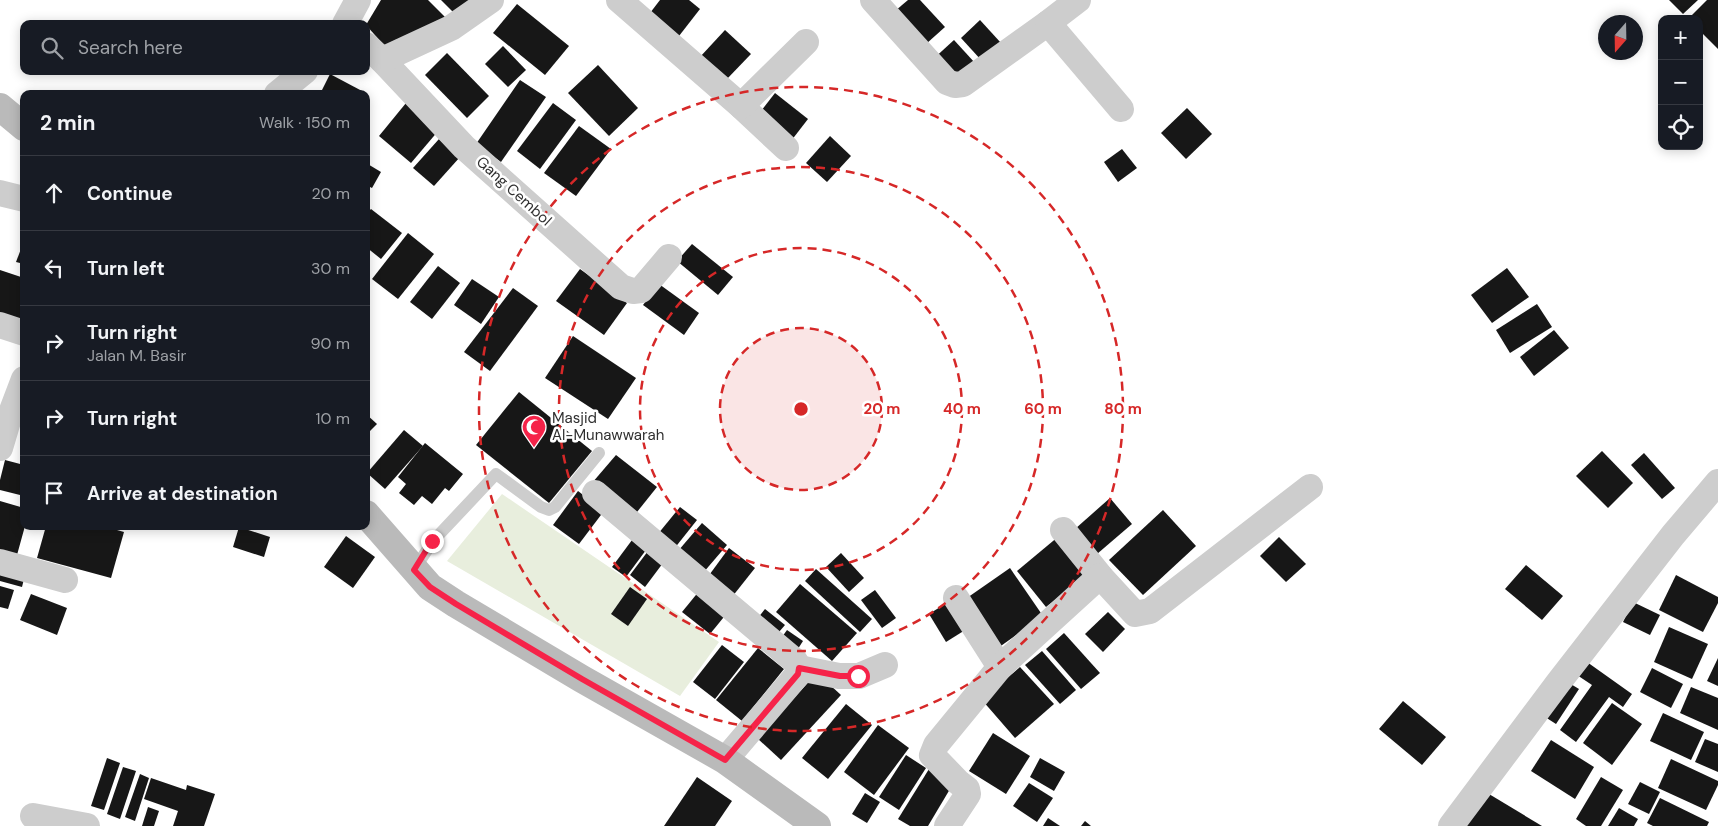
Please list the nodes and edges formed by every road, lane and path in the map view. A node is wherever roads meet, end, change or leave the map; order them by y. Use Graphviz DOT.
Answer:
graph roads {
  1 [pos="358,0"];
  2 [pos="491,0"];
  3 [pos="619,0"];
  4 [pos="873,0"];
  5 [pos="1078,0"];
  6 [pos="347,20"];
  7 [pos="1048,23"];
  8 [pos="806,42"];
  9 [pos="374,53"];
  10 [pos="300,75"];
  11 [pos="282,90"];
  12 [pos="741,106"];
  13 [pos="0,107"];
  14 [pos="1121,109"];
  15 [pos="20,124"];
  16 [pos="786,148"];
  17 [pos="0,193"];
  18 [pos="20,198"];
  19 [pos="669,257"];
  20 [pos="0,325"];
  21 [pos="20,332"];
  22 [pos="20,390"];
  23 [pos="0,448"];
  24 [pos="599,452"];
  25 [pos="1718,482"];
  26 [pos="1310,487"];
  27 [pos="595,494"];
  28 [pos="370,519"];
  29 [pos="1064,530"];
  30 [pos="0,562"];
  31 [pos="414,570"];
  32 [pos="1100,576"];
  33 [pos="65,580"];
  34 [pos="956,598"];
  35 [pos="885,665"];
  36 [pos="1000,667"];
  37 [pos="799,668"];
  38 [pos="725,760"];
  39 [pos="33,816"];
  40 [pos="86,826"];
  41 [pos="817,826"];
  42 [pos="948,826"];
  43 [pos="1451,826"];
  1 -- 6 [label="street"];
  2 -- 9 [label="street"];
  3 -- 12 [label="street"];
  4 -- 7 [label="street"];
  5 -- 7 [label="street"];
  7 -- 14 [label="street"];
  8 -- 12 [label="street"];
  9 -- 19 [label="street, Gang Cembol"];
  10 -- 11 [label="street"];
  12 -- 16 [label="street"];
  13 -- 15 [label="main road"];
  17 -- 18 [label="street"];
  20 -- 21 [label="street"];
  22 -- 23 [label="street"];
  24 -- 31 [label="lane"];
  25 -- 43 [label="street"];
  26 -- 32 [label="street"];
  27 -- 37 [label="street"];
  28 -- 31 [label="main road"];
  29 -- 32 [label="street"];
  30 -- 33 [label="street"];
  31 -- 38 [label="main road"];
  32 -- 36 [label="street"];
  34 -- 36 [label="street"];
  35 -- 37 [label="street"];
  36 -- 42 [label="street"];
  37 -- 38 [label="street"];
  38 -- 41 [label="main road"];
  39 -- 40 [label="street"];
}
